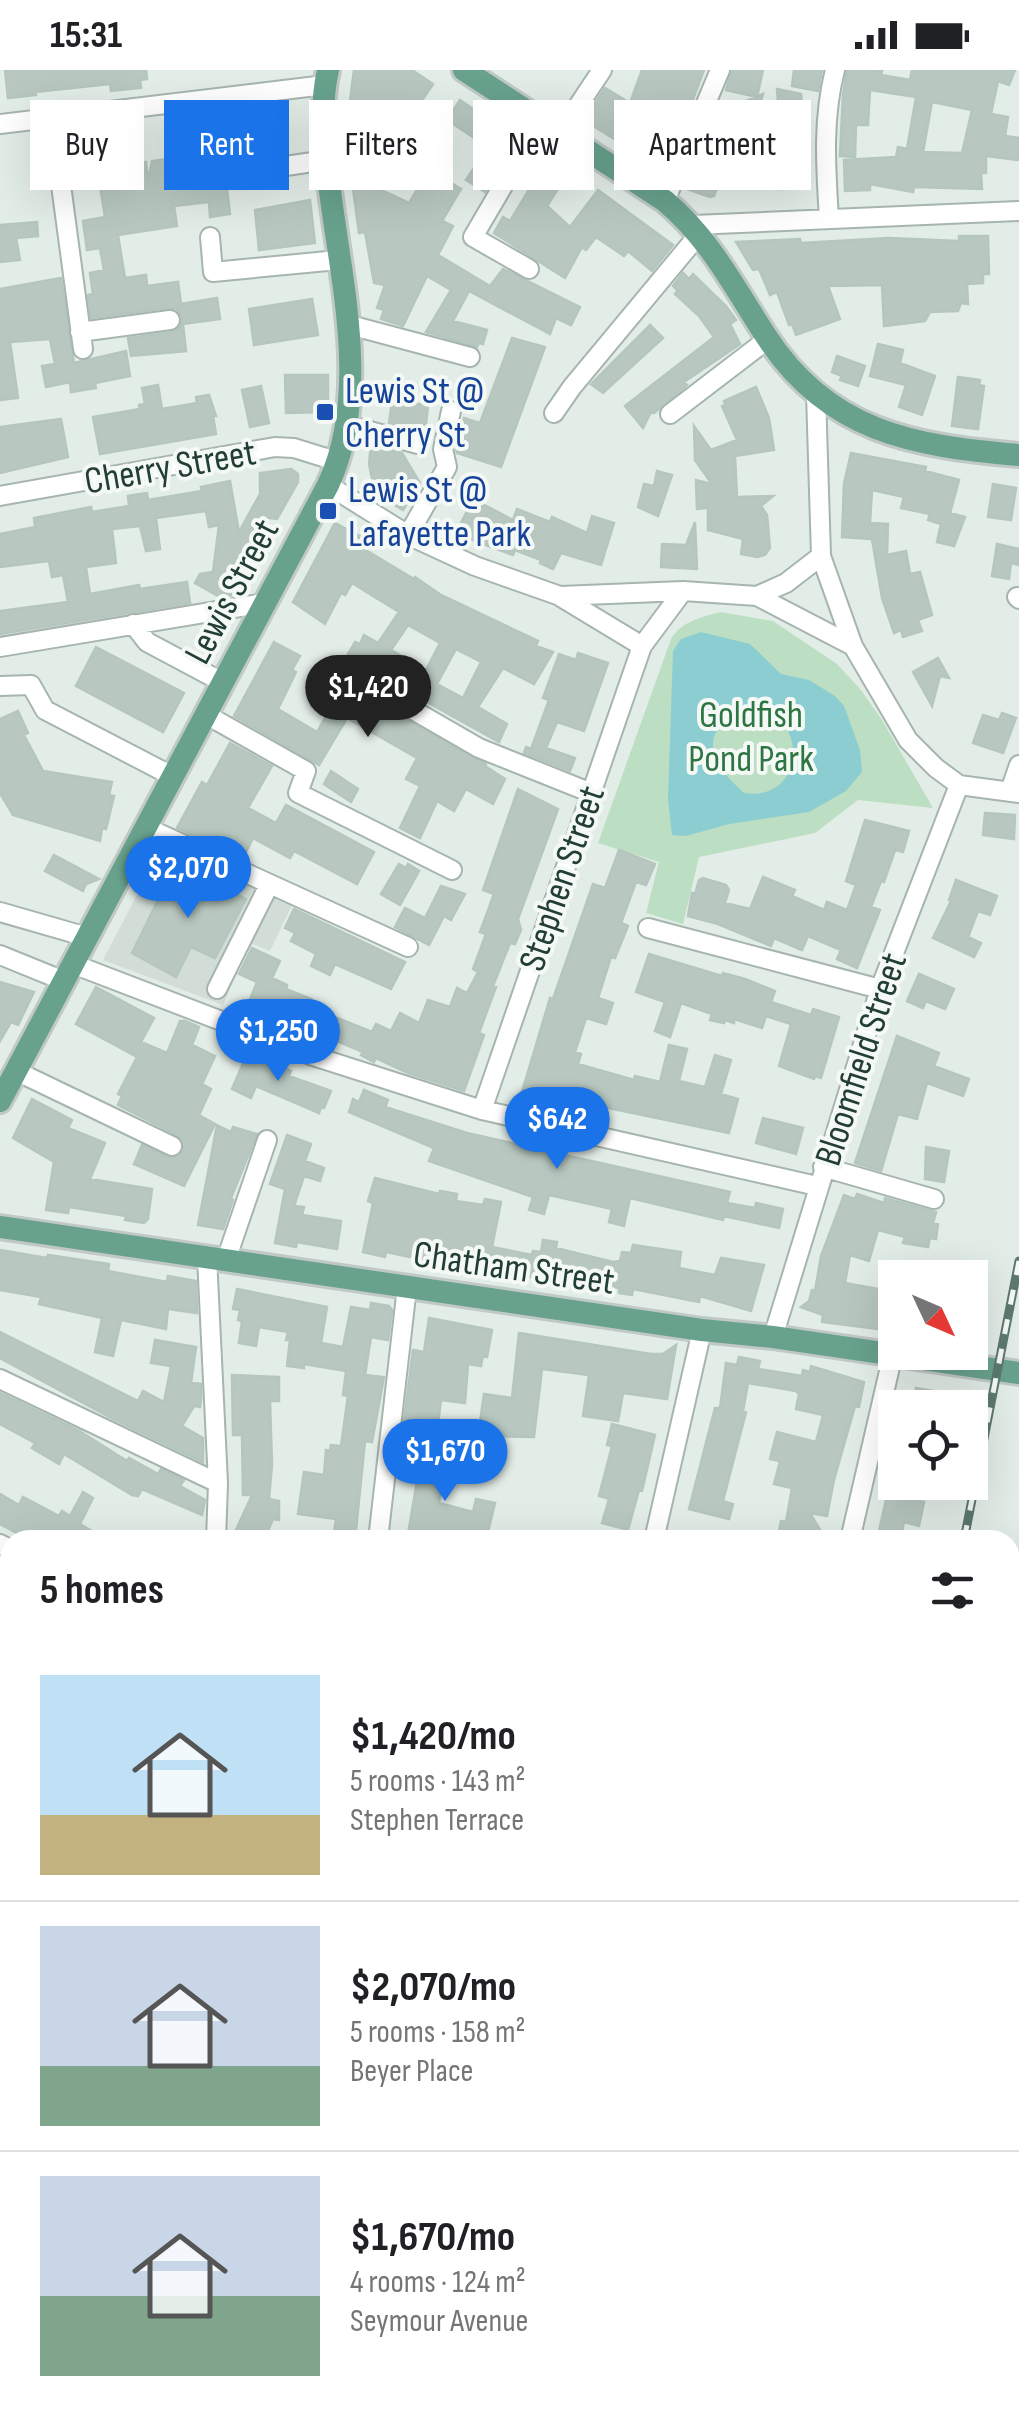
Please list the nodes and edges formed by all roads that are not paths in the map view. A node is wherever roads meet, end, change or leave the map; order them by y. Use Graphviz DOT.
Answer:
graph roads {
  1 [pos="464,70"];
  2 [pos="602,70"];
  3 [pos="720,70"];
  4 [pos="835,70"];
  5 [pos="326,78"];
  6 [pos="265,93"];
  7 [pos="510,100"];
  8 [pos="575,100"];
  9 [pos="144,107"];
  10 [pos="30,121"];
  11 [pos="0,124"];
  12 [pos="594,155"];
  13 [pos="309,163"];
  14 [pos="62,190"];
  15 [pos="330,190"];
  16 [pos="506,190"];
  17 [pos="666,202"];
  18 [pos="1019,211"];
  19 [pos="829,219"];
  20 [pos="696,229"];
  21 [pos="210,238"];
  22 [pos="338,260"];
  23 [pos="529,270"];
  24 [pos="170,320"];
  25 [pos="346,324"];
  26 [pos="768,339"];
  27 [pos="470,357"];
  28 [pos="816,394"];
  29 [pos="452,412"];
  30 [pos="554,413"];
  31 [pos="670,414"];
  32 [pos="347,426"];
  33 [pos="418,444"];
  34 [pos="1019,455"];
  35 [pos="339,462"];
  36 [pos="328,484"];
  37 [pos="0,496"];
  38 [pos="408,534"];
  39 [pos="821,556"];
  40 [pos="683,591"];
  41 [pos="560,596"];
  42 [pos="757,596"];
  43 [pos="264,604"];
  44 [pos="133,624"];
  45 [pos="642,646"];
  46 [pos="852,646"];
  47 [pos="0,648"];
  48 [pos="348,672"];
  49 [pos="222,682"];
  50 [pos="0,686"];
  51 [pos="205,714"];
  52 [pos="1019,764"];
  53 [pos="172,776"];
  54 [pos="959,784"];
  55 [pos="590,792"];
  56 [pos="1014,792"];
  57 [pos="145,827"];
  58 [pos="452,870"];
  59 [pos="269,885"];
  60 [pos="0,912"];
  61 [pos="648,928"];
  62 [pos="87,937"];
  63 [pos="408,948"];
  64 [pos="0,955"];
  65 [pos="68,973"];
  66 [pos="218,989"];
  67 [pos="880,989"];
  68 [pos="16,1071"];
  69 [pos="0,1101"];
  70 [pos="482,1110"];
  71 [pos="266,1140"];
  72 [pos="172,1146"];
  73 [pos="820,1177"];
  74 [pos="934,1199"];
  75 [pos="0,1227"];
  76 [pos="216,1258"];
  77 [pos="407,1287"];
  78 [pos="702,1330"];
  79 [pos="773,1337"];
  80 [pos="878,1352"];
  81 [pos="988,1368"];
  82 [pos="889,1370"];
  83 [pos="1019,1373"];
  84 [pos="0,1379"];
  85 [pos="218,1483"];
  86 [pos="216,1530"];
  87 [pos="379,1530"];
  88 [pos="656,1530"];
  89 [pos="852,1530"];
  1 -- 7 [label="main road"];
  2 -- 8 [label="street"];
  3 -- 17 [label="street"];
  4 -- 19 [label="street"];
  5 -- 6 [label="street"];
  6 -- 9 [label="street"];
  6 -- 13 [label="street"];
  10 -- 11 [label="street"];
  12 -- 17 [label="main road"];
  14 -- 24 [label="street"];
  15 -- 22 [label="main road, Lewis Street"];
  16 -- 23 [label="street"];
  17 -- 20 [label="main road"];
  18 -- 19 [label="street"];
  19 -- 20 [label="street"];
  20 -- 26 [label="main road"];
  20 -- 30 [label="street"];
  21 -- 22 [label="street"];
  22 -- 25 [label="main road, Lewis Street"];
  25 -- 27 [label="street"];
  25 -- 32 [label="main road, Lewis Street"];
  26 -- 28 [label="main road"];
  26 -- 31 [label="street"];
  28 -- 34 [label="main road"];
  28 -- 39 [label="street"];
  29 -- 38 [label="street"];
  32 -- 33 [label="street"];
  32 -- 35 [label="main road, Lewis Street"];
  35 -- 36 [label="main road, Lewis Street"];
  35 -- 37 [label="street, Cherry Street"];
  36 -- 38 [label="street"];
  36 -- 43 [label="main road, Lewis Street"];
  38 -- 41 [label="street"];
  39 -- 42 [label="street"];
  39 -- 46 [label="street"];
  40 -- 41 [label="street"];
  40 -- 42 [label="street"];
  40 -- 45 [label="street, Stephen Street"];
  41 -- 45 [label="street"];
  42 -- 46 [label="street"];
  43 -- 44 [label="street"];
  43 -- 49 [label="main road, Lewis Street"];
  44 -- 47 [label="street"];
  44 -- 49 [label="street"];
  45 -- 55 [label="street, Stephen Street"];
  46 -- 54 [label="street"];
  48 -- 55 [label="street"];
  49 -- 51 [label="main road, Lewis Street"];
  50 -- 53 [label="street"];
  51 -- 53 [label="main road, Lewis Street"];
  51 -- 58 [label="street"];
  52 -- 56 [label="street"];
  53 -- 57 [label="main road, Lewis Street"];
  54 -- 56 [label="street"];
  54 -- 67 [label="street, Bloomfield Street"];
  55 -- 70 [label="street, Stephen Street"];
  57 -- 59 [label="street"];
  57 -- 62 [label="main road, Lewis Street"];
  59 -- 63 [label="street"];
  59 -- 66 [label="street"];
  60 -- 62 [label="street"];
  61 -- 67 [label="street"];
  62 -- 65 [label="main road, Lewis Street"];
  64 -- 65 [label="street"];
  65 -- 68 [label="main road, Lewis Street"];
  65 -- 70 [label="street"];
  67 -- 73 [label="street, Bloomfield Street"];
  68 -- 69 [label="main road, Lewis Street"];
  68 -- 72 [label="street"];
  70 -- 73 [label="street"];
  71 -- 76 [label="street"];
  73 -- 74 [label="street"];
  73 -- 79 [label="street, Bloomfield Street"];
  75 -- 76 [label="main road, Chatham Street"];
  76 -- 77 [label="main road, Chatham Street"];
  76 -- 85 [label="street"];
  77 -- 78 [label="main road, Chatham Street"];
  77 -- 87 [label="street"];
  78 -- 79 [label="main road, Chatham Street"];
  78 -- 88 [label="street"];
  79 -- 80 [label="main road, Chatham Street"];
  81 -- 83 [label="main road, Chatham Street"];
  82 -- 89 [label="street"];
  84 -- 85 [label="street"];
  85 -- 86 [label="street"];
}
